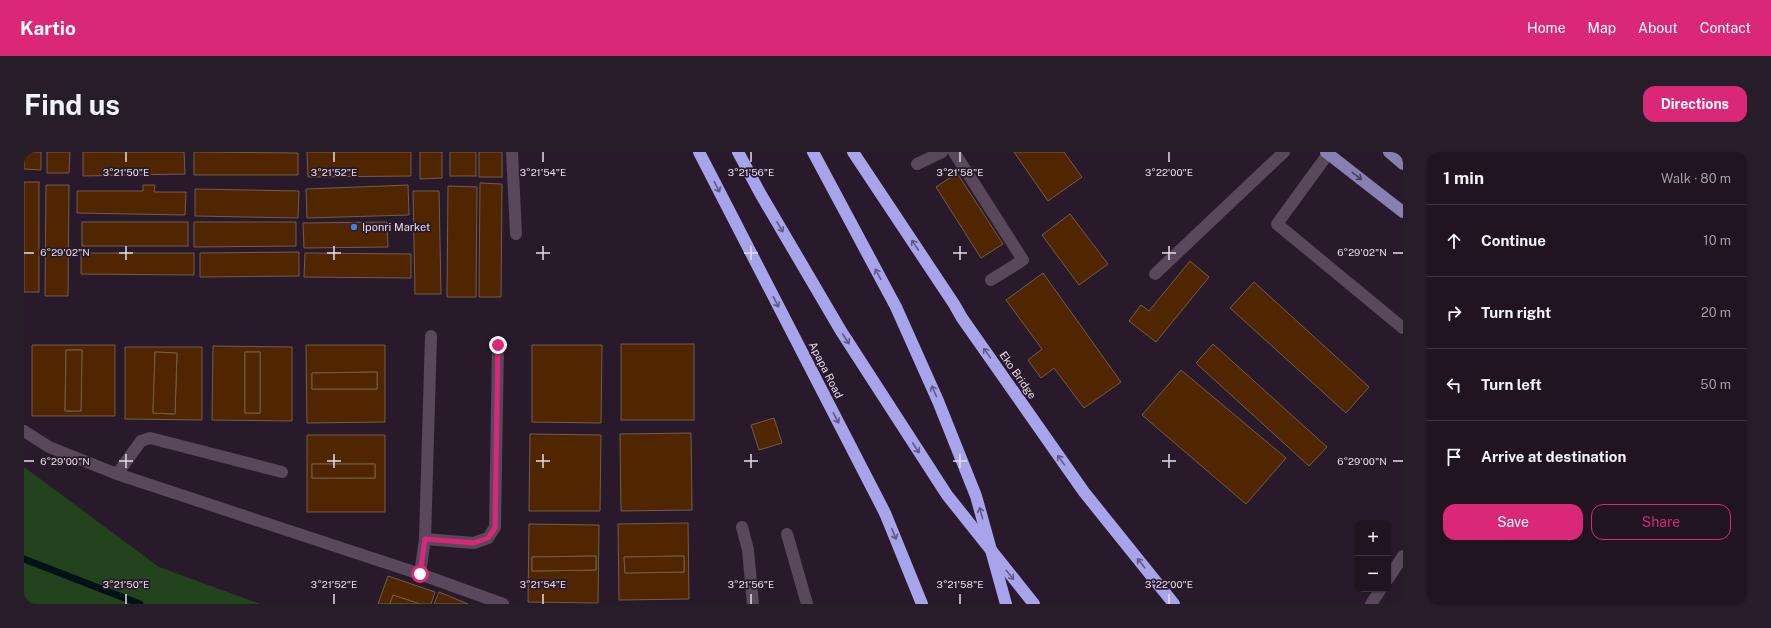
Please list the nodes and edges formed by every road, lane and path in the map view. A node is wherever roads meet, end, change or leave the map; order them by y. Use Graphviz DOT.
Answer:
graph roads {
  1 [pos="512,152"];
  2 [pos="699,152"];
  3 [pos="738,152"];
  4 [pos="813,152"];
  5 [pos="853,152"];
  6 [pos="942,152"];
  7 [pos="954,152"];
  8 [pos="1284,152"];
  9 [pos="1389,152"];
  10 [pos="1327,153"];
  11 [pos="917,164"];
  12 [pos="1403,164"];
  13 [pos="1403,212"];
  14 [pos="516,234"];
  15 [pos="1155,274"];
  16 [pos="991,280"];
  17 [pos="1403,328"];
  18 [pos="431,336"];
  19 [pos="498,345"];
  20 [pos="24,431"];
  21 [pos="282,472"];
  22 [pos="117,474"];
  23 [pos="742,527"];
  24 [pos="787,534"];
  25 [pos="425,539"];
  26 [pos="1403,556"];
  27 [pos="420,574"];
  28 [pos="1391,574"];
  29 [pos="1379,592"];
  30 [pos="503,604"];
  31 [pos="754,604"];
  32 [pos="806,604"];
  33 [pos="922,604"];
  34 [pos="1006,604"];
  35 [pos="1034,604"];
  36 [pos="1174,604"];
  37 [pos="1371,604"];
  1 -- 14 [label="street"];
  2 -- 33 [label="highway, Apapa Road, one-way"];
  3 -- 35 [label="highway, one-way"];
  34 -- 4 [label="highway, one-way"];
  36 -- 5 [label="highway, Eko Bridge, one-way"];
  6 -- 11 [label="street"];
  7 -- 16 [label="street"];
  8 -- 15 [label="street"];
  9 -- 12 [label="main road"];
  10 -- 13 [label="main road, one-way"];
  10 -- 17 [label="street"];
  18 -- 25 [label="street"];
  19 -- 25 [label="street"];
  20 -- 22 [label="street"];
  21 -- 22 [label="street"];
  22 -- 27 [label="street"];
  23 -- 31 [label="street"];
  24 -- 32 [label="street"];
  25 -- 27 [label="street"];
  26 -- 28 [label="street"];
  27 -- 30 [label="street"];
  29 -- 37 [label="street"];
}
